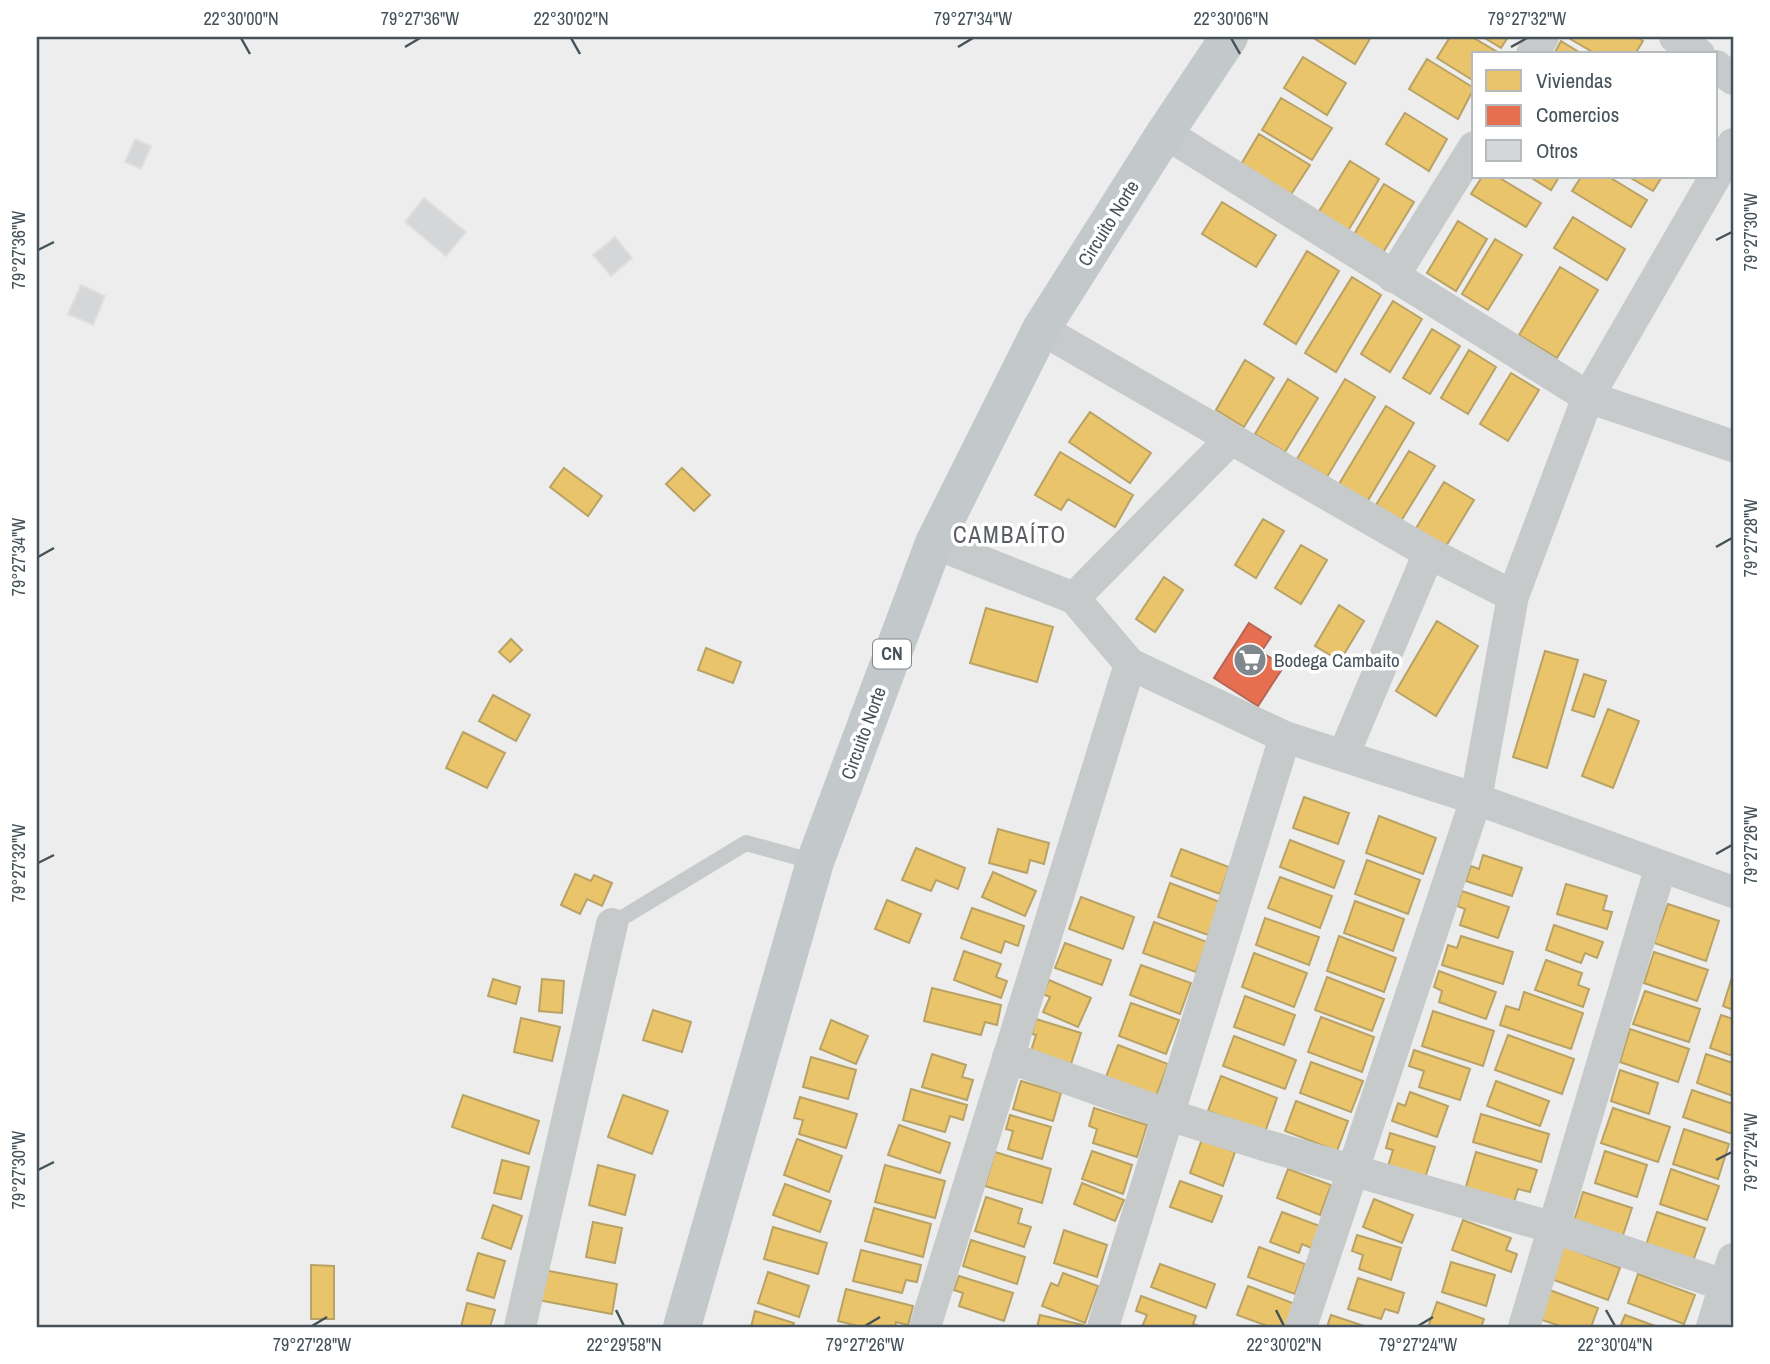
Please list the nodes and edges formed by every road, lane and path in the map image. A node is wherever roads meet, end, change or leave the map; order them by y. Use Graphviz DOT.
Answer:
graph roads {
  1 [pos="1229,37"];
  2 [pos="1543,37"];
  3 [pos="1675,37"];
  4 [pos="1533,52"];
  5 [pos="1696,52"];
  6 [pos="1718,68"];
  7 [pos="1733,79"];
  8 [pos="1165,133"];
  9 [pos="1733,144"];
  10 [pos="1472,150"];
  11 [pos="1718,171"];
  12 [pos="1714,178"];
  13 [pos="1393,277"];
  14 [pos="1041,329"];
  15 [pos="1588,397"];
  16 [pos="1230,440"];
  17 [pos="1733,446"];
  18 [pos="934,543"];
  19 [pos="1429,553"];
  20 [pos="1513,596"];
  21 [pos="1074,598"];
  22 [pos="1130,664"];
  23 [pos="1285,737"];
  24 [pos="1343,756"];
  25 [pos="1476,799"];
  26 [pos="815,862"];
  27 [pos="1661,866"];
  28 [pos="1733,892"];
  29 [pos="611,925"];
  30 [pos="1008,1057"];
  31 [pos="1169,1115"];
  32 [pos="1352,1172"];
  33 [pos="1554,1228"];
  34 [pos="1731,1278"];
  35 [pos="520,1327"];
  36 [pos="682,1327"];
  37 [pos="925,1327"];
  38 [pos="1103,1327"];
  39 [pos="1301,1327"];
  40 [pos="1524,1327"];
  41 [pos="1712,1327"];
  1 -- 8 [label="main road, Circuito Norte / CN"];
  2 -- 4 [label="street"];
  3 -- 5 [label="street"];
  6 -- 7 [label="street"];
  8 -- 13 [label="street"];
  8 -- 14 [label="main road, Circuito Norte / CN"];
  9 -- 11 [label="street"];
  10 -- 13 [label="street"];
  12 -- 15 [label="street"];
  13 -- 15 [label="street"];
  14 -- 16 [label="street"];
  14 -- 18 [label="main road, Circuito Norte / CN"];
  15 -- 17 [label="street"];
  15 -- 20 [label="street"];
  16 -- 19 [label="street"];
  16 -- 21 [label="street"];
  18 -- 21 [label="street"];
  18 -- 26 [label="main road, Circuito Norte / CN"];
  19 -- 20 [label="street"];
  19 -- 24 [label="street"];
  20 -- 25 [label="street"];
  21 -- 22 [label="street"];
  22 -- 23 [label="street"];
  22 -- 30 [label="street"];
  23 -- 24 [label="street"];
  23 -- 31 [label="street"];
  24 -- 25 [label="street"];
  25 -- 27 [label="street"];
  25 -- 32 [label="street"];
  26 -- 29 [label="lane"];
  26 -- 36 [label="main road, Circuito Norte / CN"];
  27 -- 28 [label="street"];
  27 -- 33 [label="street"];
  29 -- 35 [label="street"];
  30 -- 31 [label="street"];
  30 -- 37 [label="street"];
  31 -- 32 [label="street"];
  31 -- 38 [label="street"];
  32 -- 33 [label="street"];
  32 -- 39 [label="street"];
  33 -- 34 [label="street"];
  33 -- 40 [label="street"];
  34 -- 41 [label="street"];
}
